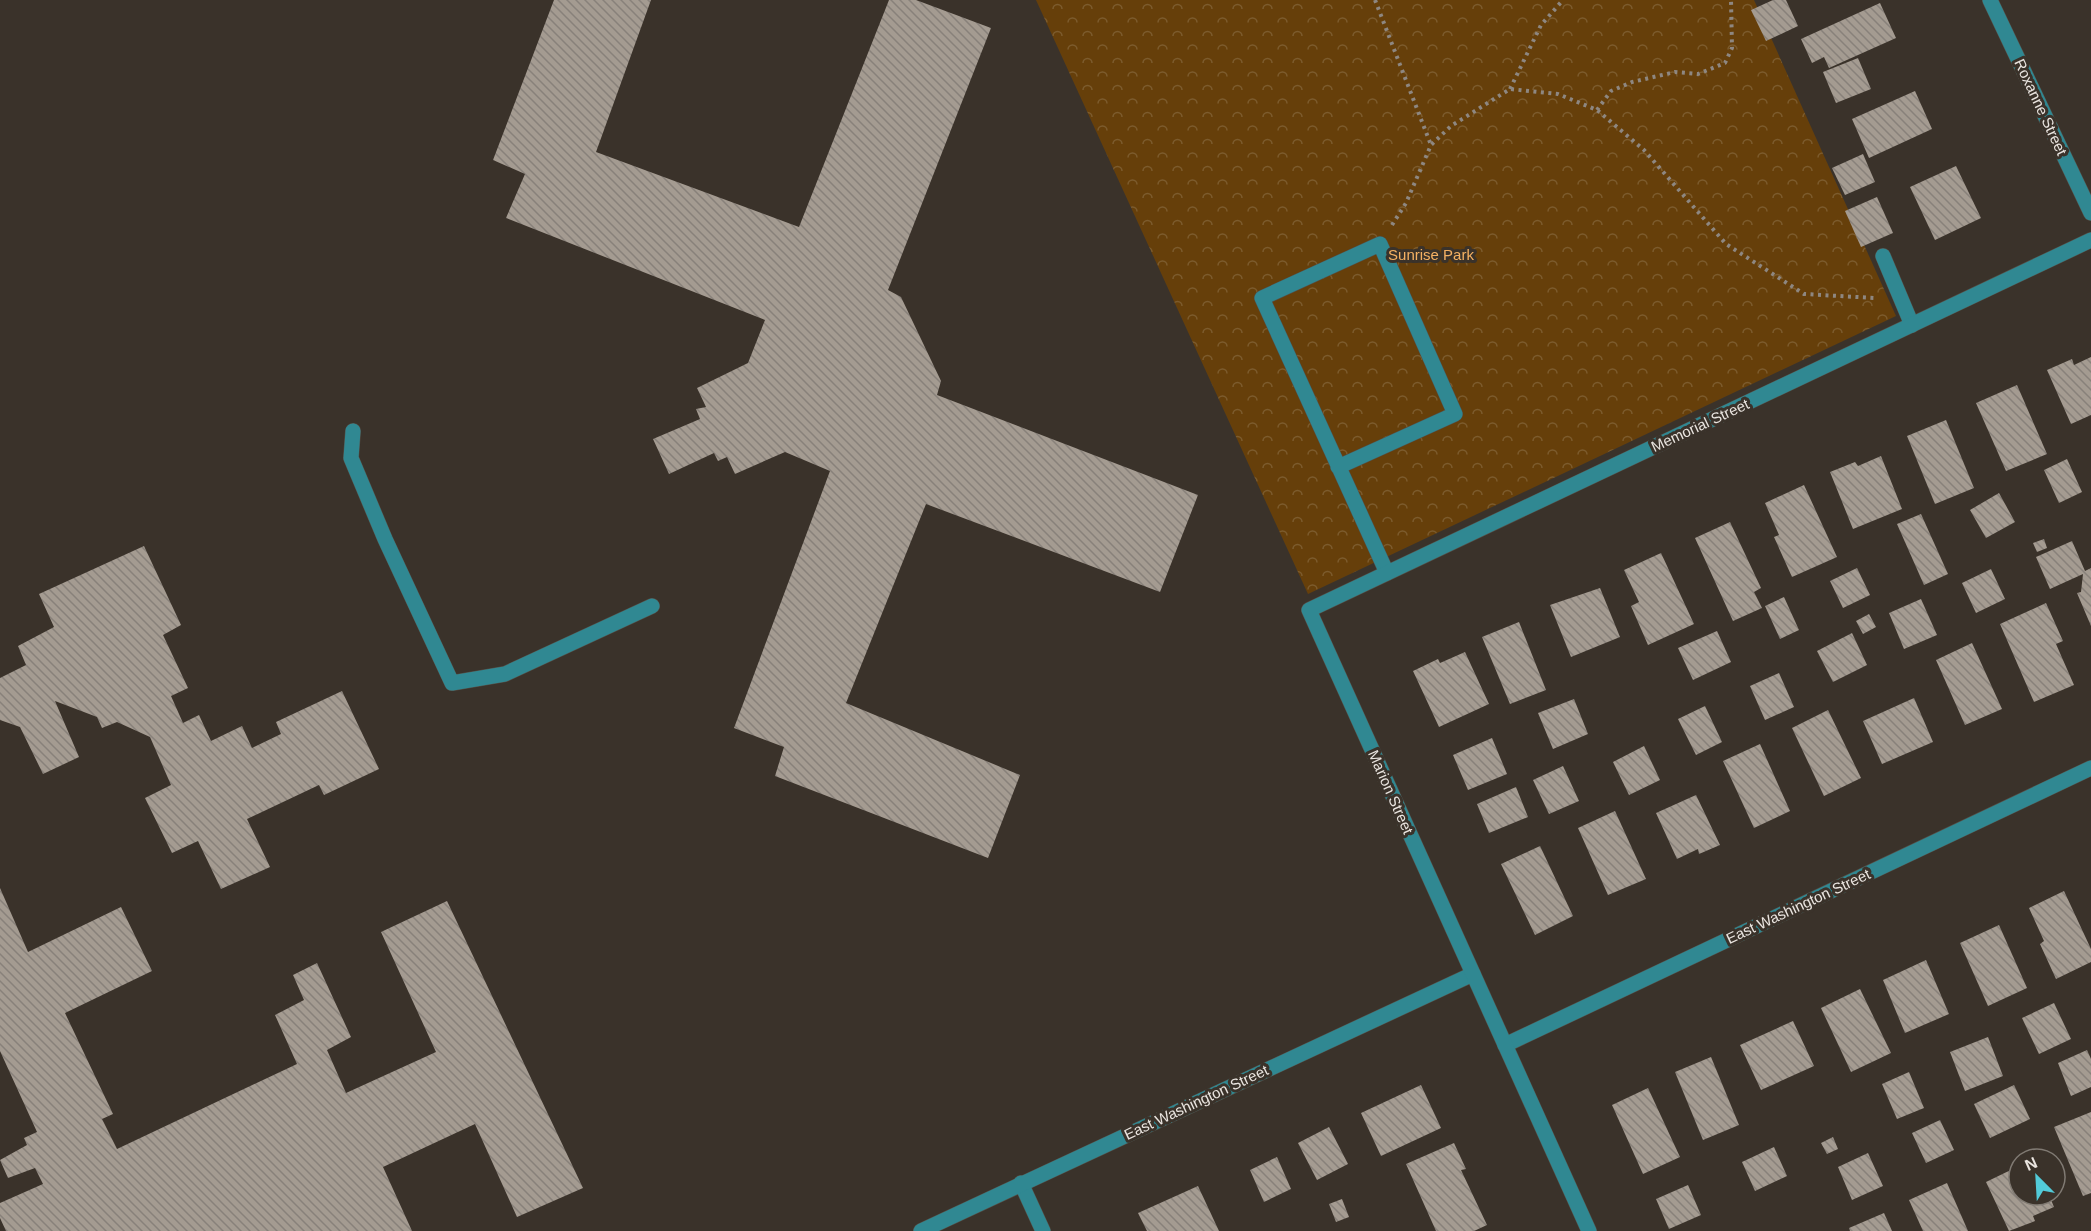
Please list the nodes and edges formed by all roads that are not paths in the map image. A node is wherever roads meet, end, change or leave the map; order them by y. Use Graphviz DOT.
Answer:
graph roads {
  1 [pos="1990,0"];
  2 [pos="2091,213"];
  3 [pos="2091,240"];
  4 [pos="1883,256"];
  5 [pos="1912,325"];
  6 [pos="353,431"];
  7 [pos="1338,467"];
  8 [pos="1387,573"];
  9 [pos="652,606"];
  10 [pos="1309,610"];
  11 [pos="2091,768"];
  12 [pos="1473,975"];
  13 [pos="1505,1045"];
  14 [pos="1021,1183"];
  15 [pos="921,1231"];
  16 [pos="1043,1231"];
  17 [pos="1589,1231"];
  1 -- 2 [label="street, Roxanne Street"];
  3 -- 5 [label="street, Memorial Street"];
  4 -- 5 [label="street"];
  5 -- 8 [label="street, Memorial Street"];
  6 -- 9 [label="street"];
  7 -- 7 [label="street"];
  7 -- 8 [label="street"];
  8 -- 10 [label="street, Memorial Street"];
  10 -- 12 [label="street, Marion Street"];
  11 -- 13 [label="street, East Washington Street"];
  12 -- 13 [label="street, Marion Street"];
  12 -- 14 [label="street, East Washington Street"];
  13 -- 17 [label="street"];
  14 -- 15 [label="street, East Washington Street"];
  14 -- 16 [label="street"];
}
